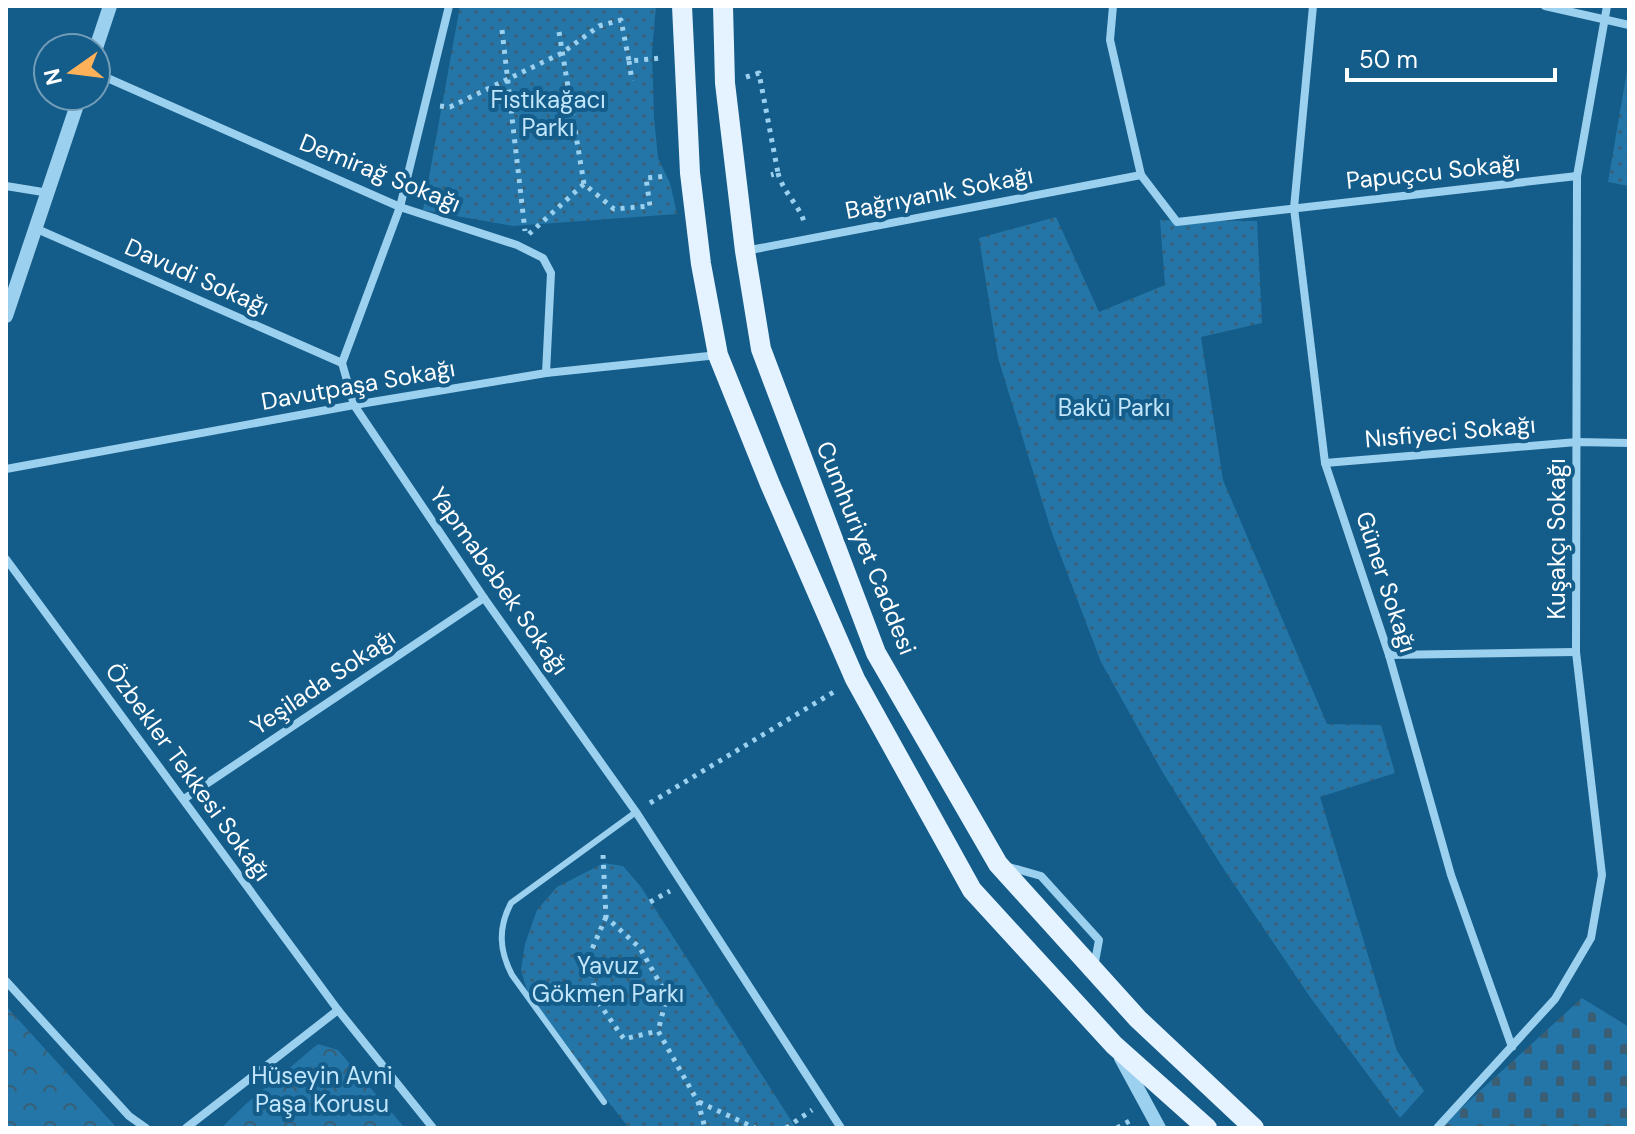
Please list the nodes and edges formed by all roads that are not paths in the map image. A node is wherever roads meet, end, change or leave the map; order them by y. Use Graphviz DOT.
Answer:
graph roads {
  1 [pos="110,6"];
  2 [pos="449,6"];
  3 [pos="682,6"];
  4 [pos="723,6"];
  5 [pos="1113,6"];
  6 [pos="1313,6"];
  7 [pos="1545,6"];
  8 [pos="1607,6"];
  9 [pos="1605,19"];
  10 [pos="1629,25"];
  11 [pos="101,32"];
  12 [pos="112,80"];
  13 [pos="75,112"];
  14 [pos="1141,175"];
  15 [pos="1577,176"];
  16 [pos="6,186"];
  17 [pos="49,193"];
  18 [pos="400,207"];
  19 [pos="1294,208"];
  20 [pos="37,229"];
  21 [pos="745,251"];
  22 [pos="6,316"];
  23 [pos="718,355"];
  24 [pos="342,363"];
  25 [pos="546,373"];
  26 [pos="354,405"];
  27 [pos="1577,442"];
  28 [pos="1629,443"];
  29 [pos="1325,463"];
  30 [pos="6,469"];
  31 [pos="6,559"];
  32 [pos="484,598"];
  33 [pos="1576,652"];
  34 [pos="1389,655"];
  35 [pos="184,799"];
  36 [pos="636,812"];
  37 [pos="6,981"];
  38 [pos="338,1010"];
  39 [pos="1114,1045"];
  40 [pos="1512,1047"];
  41 [pos="604,1102"];
  42 [pos="146,1128"];
  43 [pos="186,1128"];
  44 [pos="433,1128"];
  45 [pos="841,1128"];
  46 [pos="1159,1128"];
  47 [pos="1207,1128"];
  48 [pos="1254,1128"];
  49 [pos="1437,1128"];
  1 -- 11 [label="street"];
  2 -- 18 [label="street"];
  3 -- 23 [label="main road"];
  4 -- 21 [label="main road, Cumhuriyet Caddesi"];
  5 -- 14 [label="street"];
  6 -- 19 [label="street, Güner Sokağı"];
  7 -- 9 [label="street"];
  8 -- 9 [label="street, Kuşakçı Sokağı"];
  9 -- 10 [label="street"];
  9 -- 15 [label="street, Kuşakçı Sokağı"];
  12 -- 18 [label="street, Demirağ Sokağı"];
  13 -- 17 [label="street"];
  14 -- 19 [label="street, Papuçcu Sokağı"];
  14 -- 21 [label="street, Bağrıyanık Sokağı"];
  15 -- 19 [label="street, Papuçcu Sokağı"];
  15 -- 27 [label="street, Kuşakçı Sokağı"];
  16 -- 17 [label="street"];
  17 -- 20 [label="street"];
  18 -- 24 [label="street"];
  18 -- 25 [label="street, Demirağ Sokağı"];
  19 -- 29 [label="street, Güner Sokağı"];
  20 -- 22 [label="street"];
  20 -- 24 [label="street, Davudi Sokağı"];
  21 -- 48 [label="main road, Cumhuriyet Caddesi"];
  23 -- 25 [label="street, Davutpaşa Sokağı"];
  23 -- 39 [label="main road"];
  24 -- 26 [label="street, Yapmabebek Sokağı"];
  25 -- 26 [label="street, Davutpaşa Sokağı"];
  26 -- 30 [label="street, Davutpaşa Sokağı"];
  26 -- 32 [label="street, Yapmabebek Sokağı"];
  27 -- 28 [label="street, Nısfiyeci Sokağı"];
  27 -- 29 [label="street, Nısfiyeci Sokağı"];
  27 -- 33 [label="street, Kuşakçı Sokağı"];
  29 -- 34 [label="street, Güner Sokağı"];
  31 -- 35 [label="street, Özbekler Tekkesi Sokağı"];
  32 -- 35 [label="street, Yeşilada Sokağı"];
  32 -- 36 [label="street, Yapmabebek Sokağı"];
  33 -- 34 [label="street"];
  33 -- 40 [label="street, Kuşakçı Sokağı"];
  34 -- 40 [label="street, Güner Sokağı"];
  35 -- 38 [label="street, Özbekler Tekkesi Sokağı"];
  36 -- 41 [label="lane"];
  36 -- 45 [label="street, Yapmabebek Sokağı"];
  37 -- 42 [label="street"];
  38 -- 43 [label="street"];
  38 -- 44 [label="street, Özbekler Tekkesi Sokağı"];
  39 -- 46 [label="street"];
  39 -- 47 [label="main road"];
  40 -- 49 [label="street"];
}
